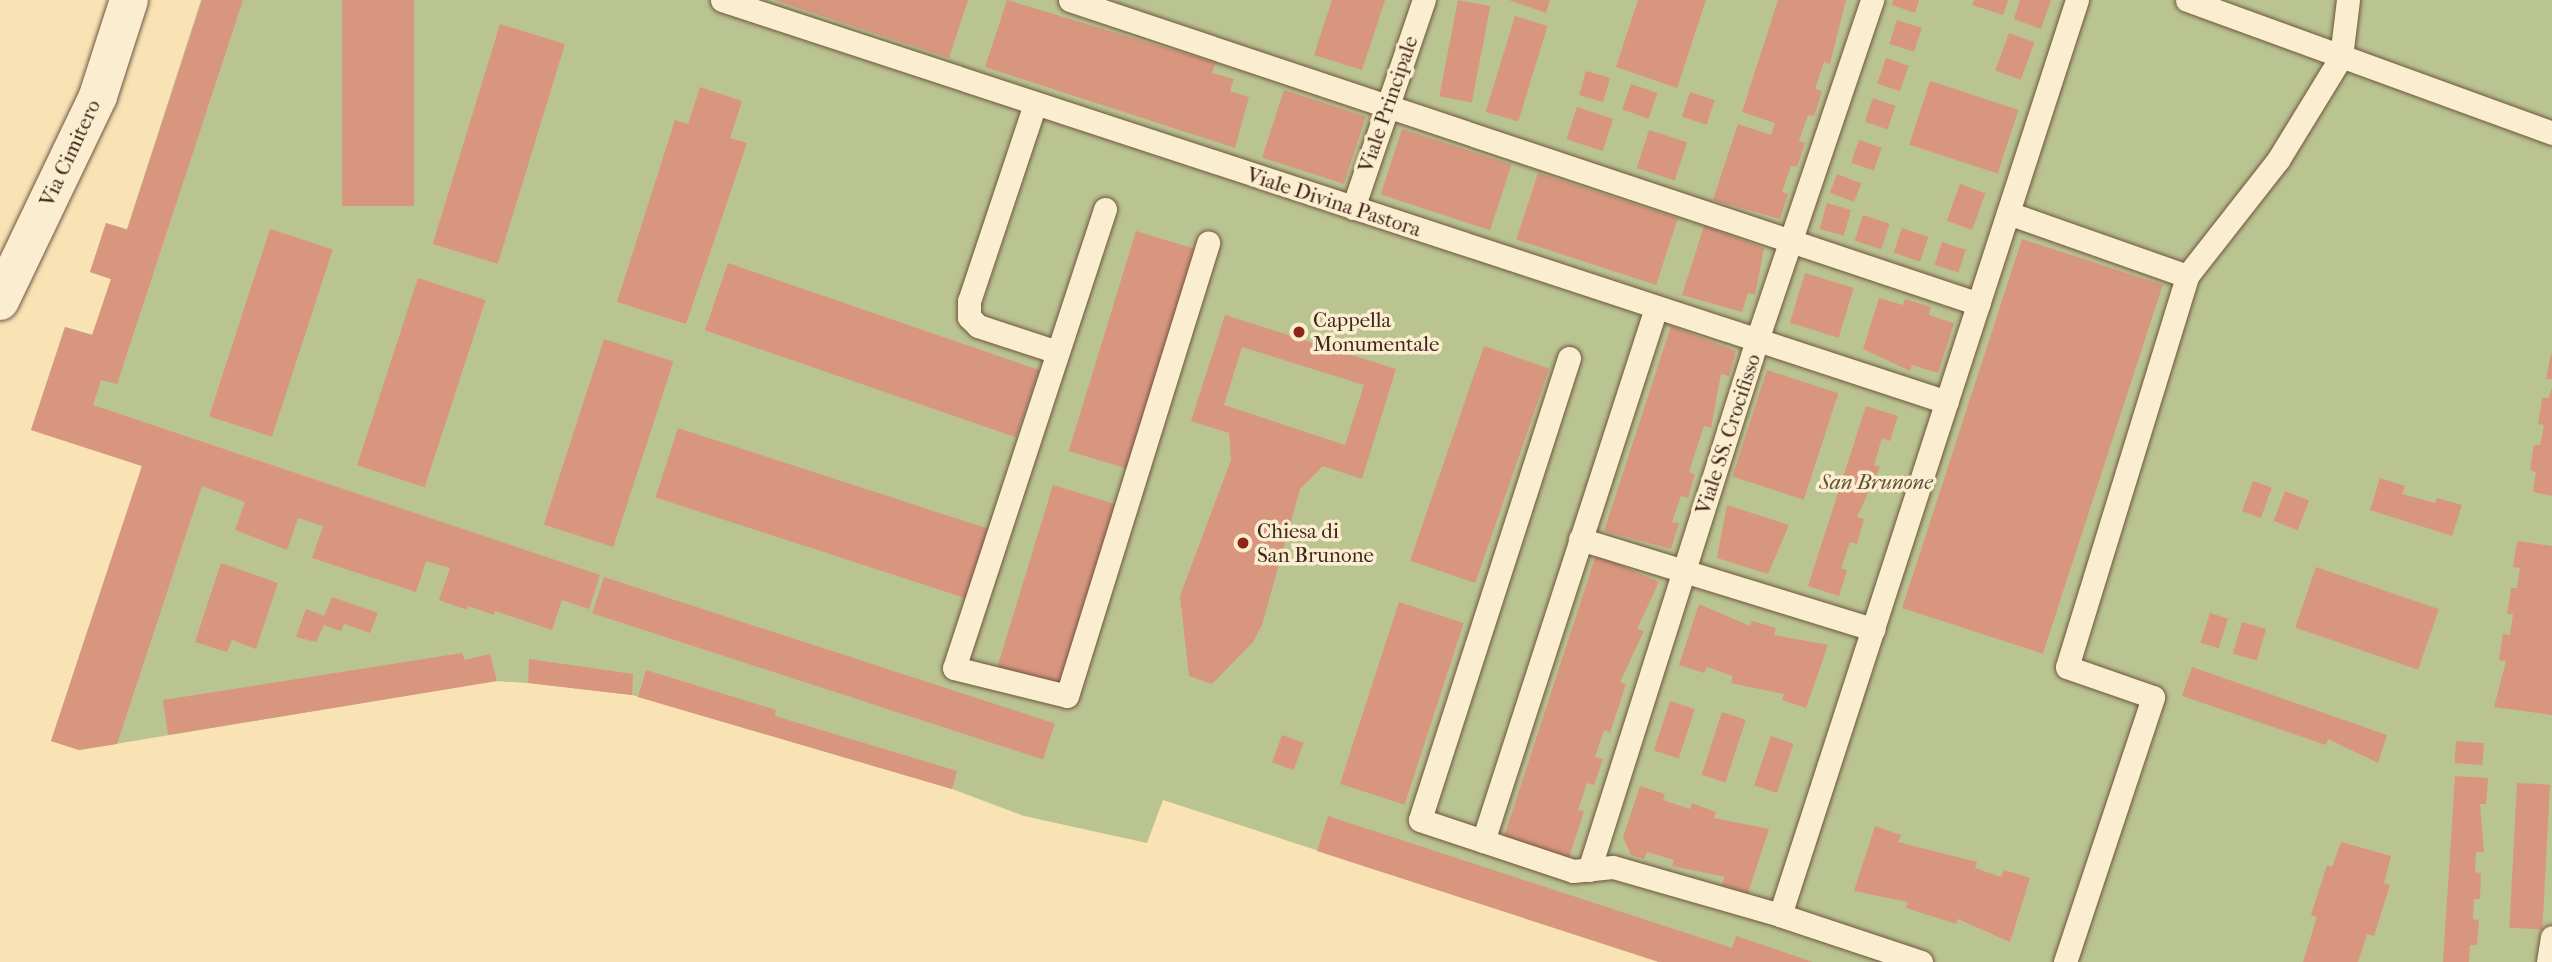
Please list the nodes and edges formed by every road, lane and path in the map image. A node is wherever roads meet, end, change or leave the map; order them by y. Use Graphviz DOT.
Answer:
graph roads {
  1 [pos="129,0"];
  2 [pos="722,0"];
  3 [pos="1070,0"];
  4 [pos="1424,0"];
  5 [pos="1872,0"];
  6 [pos="2077,0"];
  7 [pos="2187,0"];
  8 [pos="2348,0"];
  9 [pos="2341,57"];
  10 [pos="1035,104"];
  11 [pos="1387,108"];
  12 [pos="2552,132"];
  13 [pos="1353,208"];
  14 [pos="1105,209"];
  15 [pos="2008,214"];
  16 [pos="1208,242"];
  17 [pos="1792,242"];
  18 [pos="2187,276"];
  19 [pos="0,300"];
  20 [pos="1979,304"];
  21 [pos="1656,307"];
  22 [pos="1757,340"];
  23 [pos="1057,352"];
  24 [pos="1569,358"];
  25 [pos="1947,402"];
  26 [pos="1580,539"];
  27 [pos="1684,571"];
  28 [pos="1873,629"];
  29 [pos="1483,841"];
  30 [pos="1589,870"];
  31 [pos="1780,915"];
  32 [pos="2552,937"];
  33 [pos="1921,962"];
  34 [pos="2065,962"];
  35 [pos="2548,962"];
  1 -- 19 [label="street, Via Cimitero"];
  2 -- 10 [label="lane, Viale Divina Pastora"];
  3 -- 11 [label="lane"];
  4 -- 11 [label="lane, Viale Principale"];
  5 -- 17 [label="lane, Viale SS. Crocifisso"];
  6 -- 15 [label="lane"];
  7 -- 9 [label="lane"];
  8 -- 9 [label="lane"];
  9 -- 12 [label="lane"];
  9 -- 18 [label="lane"];
  10 -- 13 [label="lane, Viale Divina Pastora"];
  10 -- 23 [label="lane"];
  11 -- 13 [label="lane, Viale Principale"];
  11 -- 17 [label="lane"];
  13 -- 21 [label="lane, Viale Divina Pastora"];
  14 -- 23 [label="lane"];
  15 -- 18 [label="lane"];
  15 -- 20 [label="lane"];
  16 -- 23 [label="lane"];
  17 -- 20 [label="lane"];
  17 -- 22 [label="lane, Viale SS. Crocifisso"];
  18 -- 34 [label="lane"];
  20 -- 25 [label="lane"];
  21 -- 22 [label="lane, Viale Divina Pastora"];
  21 -- 26 [label="lane"];
  22 -- 25 [label="lane, Viale Divina Pastora"];
  22 -- 27 [label="lane, Viale SS. Crocifisso"];
  24 -- 29 [label="lane"];
  25 -- 28 [label="lane"];
  26 -- 27 [label="lane"];
  26 -- 29 [label="lane"];
  27 -- 28 [label="lane"];
  27 -- 30 [label="lane, Viale SS. Crocifisso"];
  28 -- 31 [label="lane"];
  29 -- 30 [label="lane"];
  30 -- 31 [label="lane"];
  31 -- 33 [label="lane"];
  32 -- 35 [label="lane"];
}
